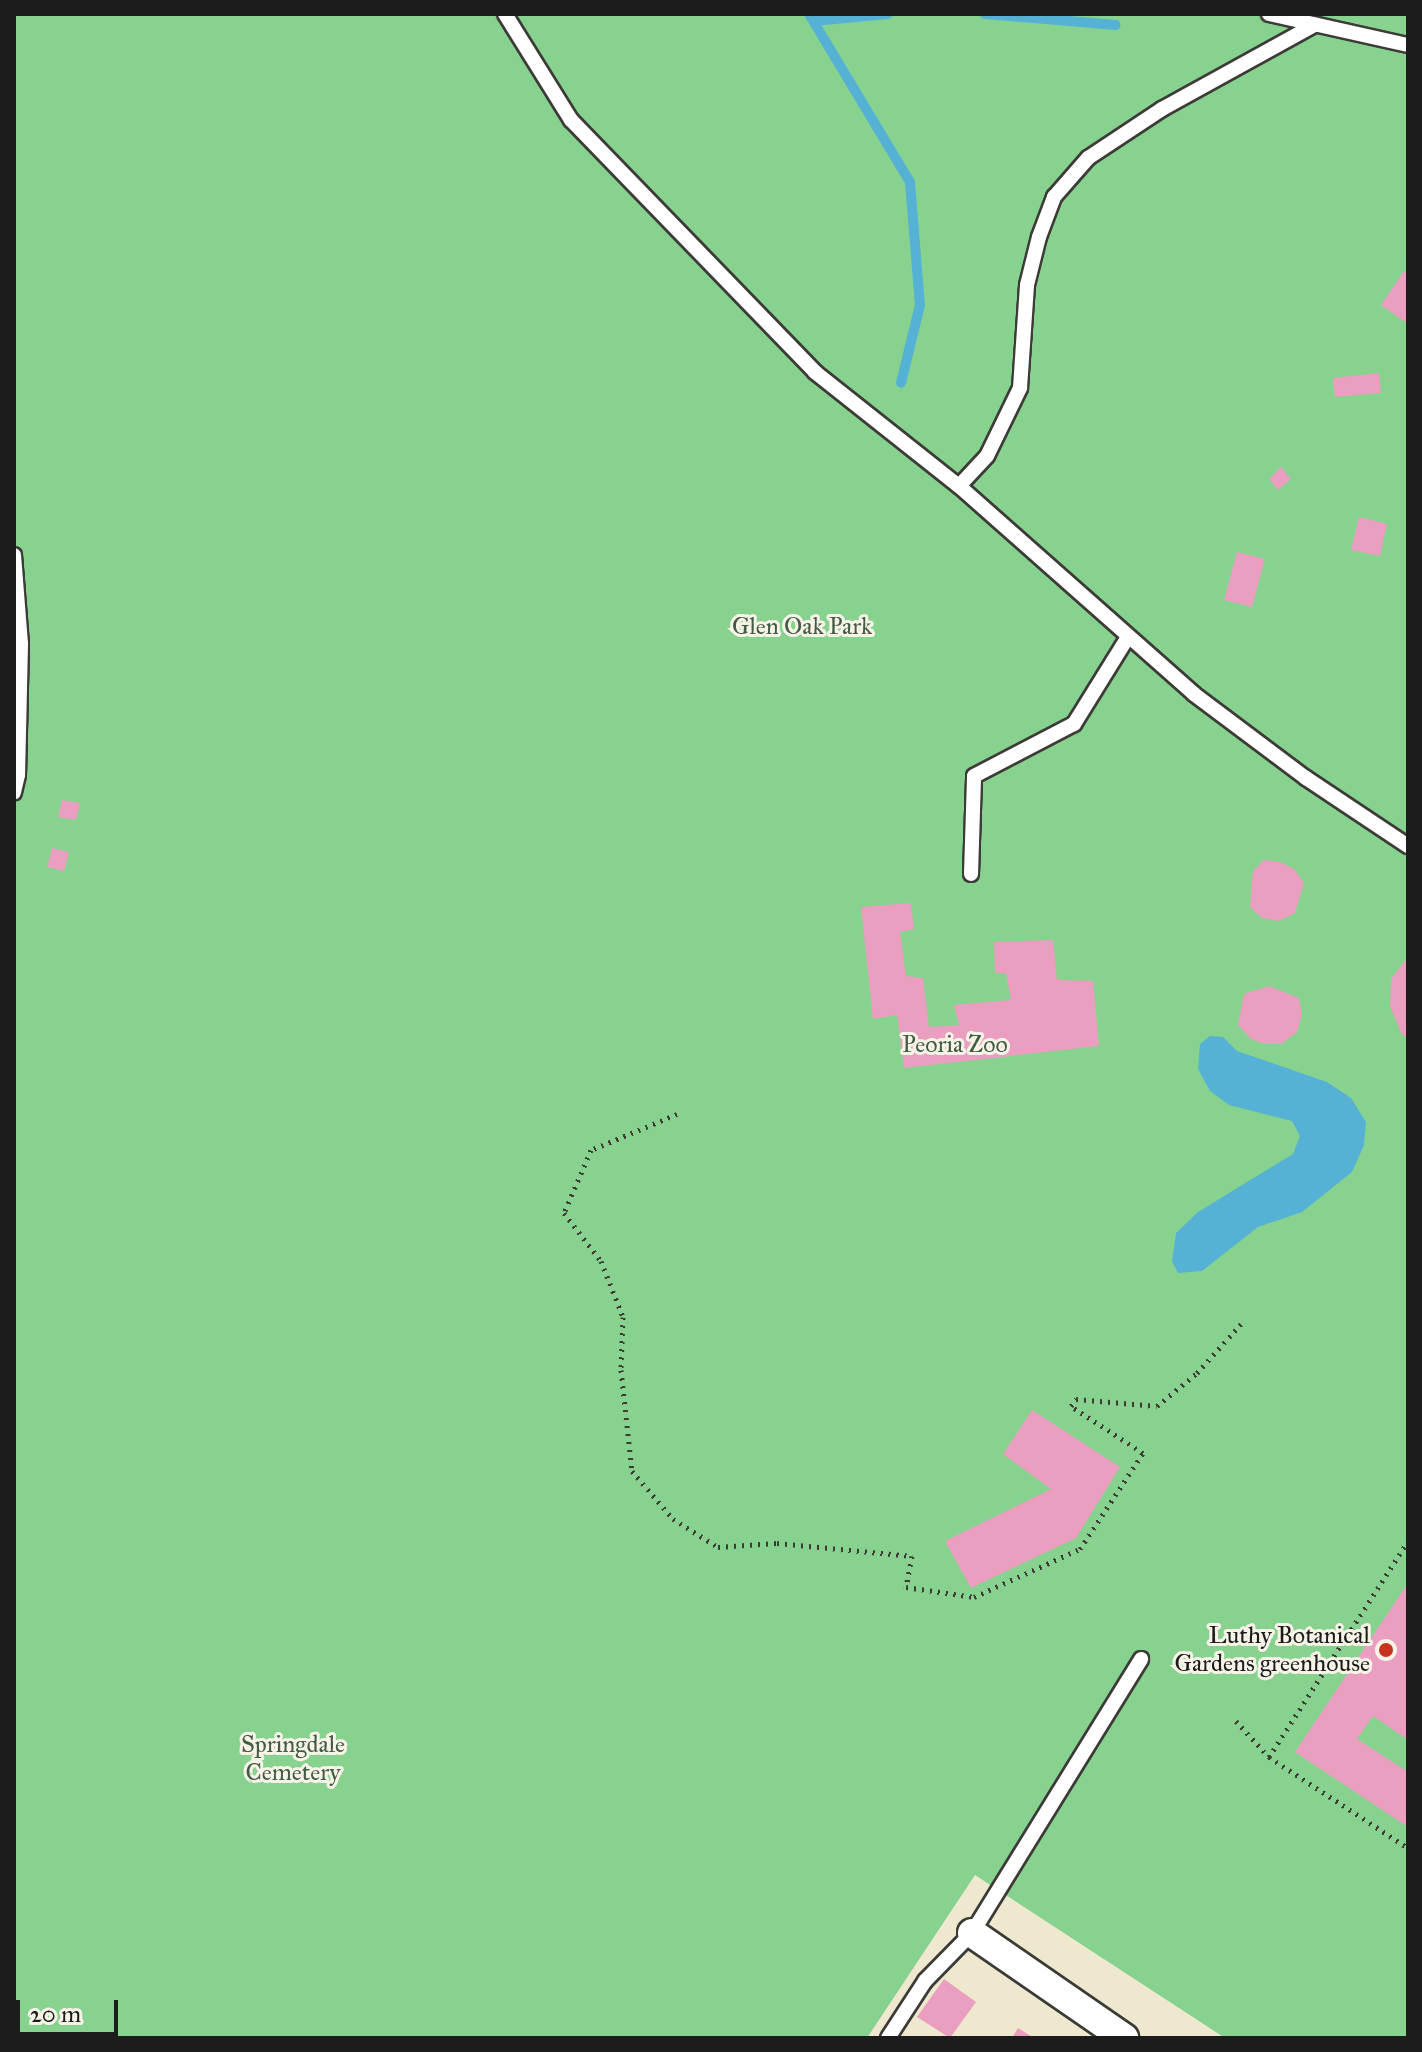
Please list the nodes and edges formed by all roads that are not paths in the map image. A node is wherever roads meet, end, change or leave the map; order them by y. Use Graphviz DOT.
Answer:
graph roads {
  1 [pos="505,14"];
  2 [pos="1269,14"];
  3 [pos="1314,25"];
  4 [pos="1408,45"];
  5 [pos="959,486"];
  6 [pos="14,555"];
  7 [pos="1128,637"];
  8 [pos="14,793"];
  9 [pos="1408,846"];
  10 [pos="971,874"];
  11 [pos="1141,1659"];
  12 [pos="972,1933"];
  13 [pos="888,2038"];
  14 [pos="1124,2038"];
  1 -- 5 [label="lane"];
  2 -- 3 [label="lane"];
  3 -- 4 [label="lane"];
  3 -- 5 [label="lane"];
  5 -- 7 [label="lane"];
  6 -- 8 [label="lane"];
  7 -- 9 [label="lane"];
  7 -- 10 [label="lane"];
  11 -- 12 [label="lane"];
  12 -- 13 [label="lane"];
  12 -- 14 [label="street"];
}
